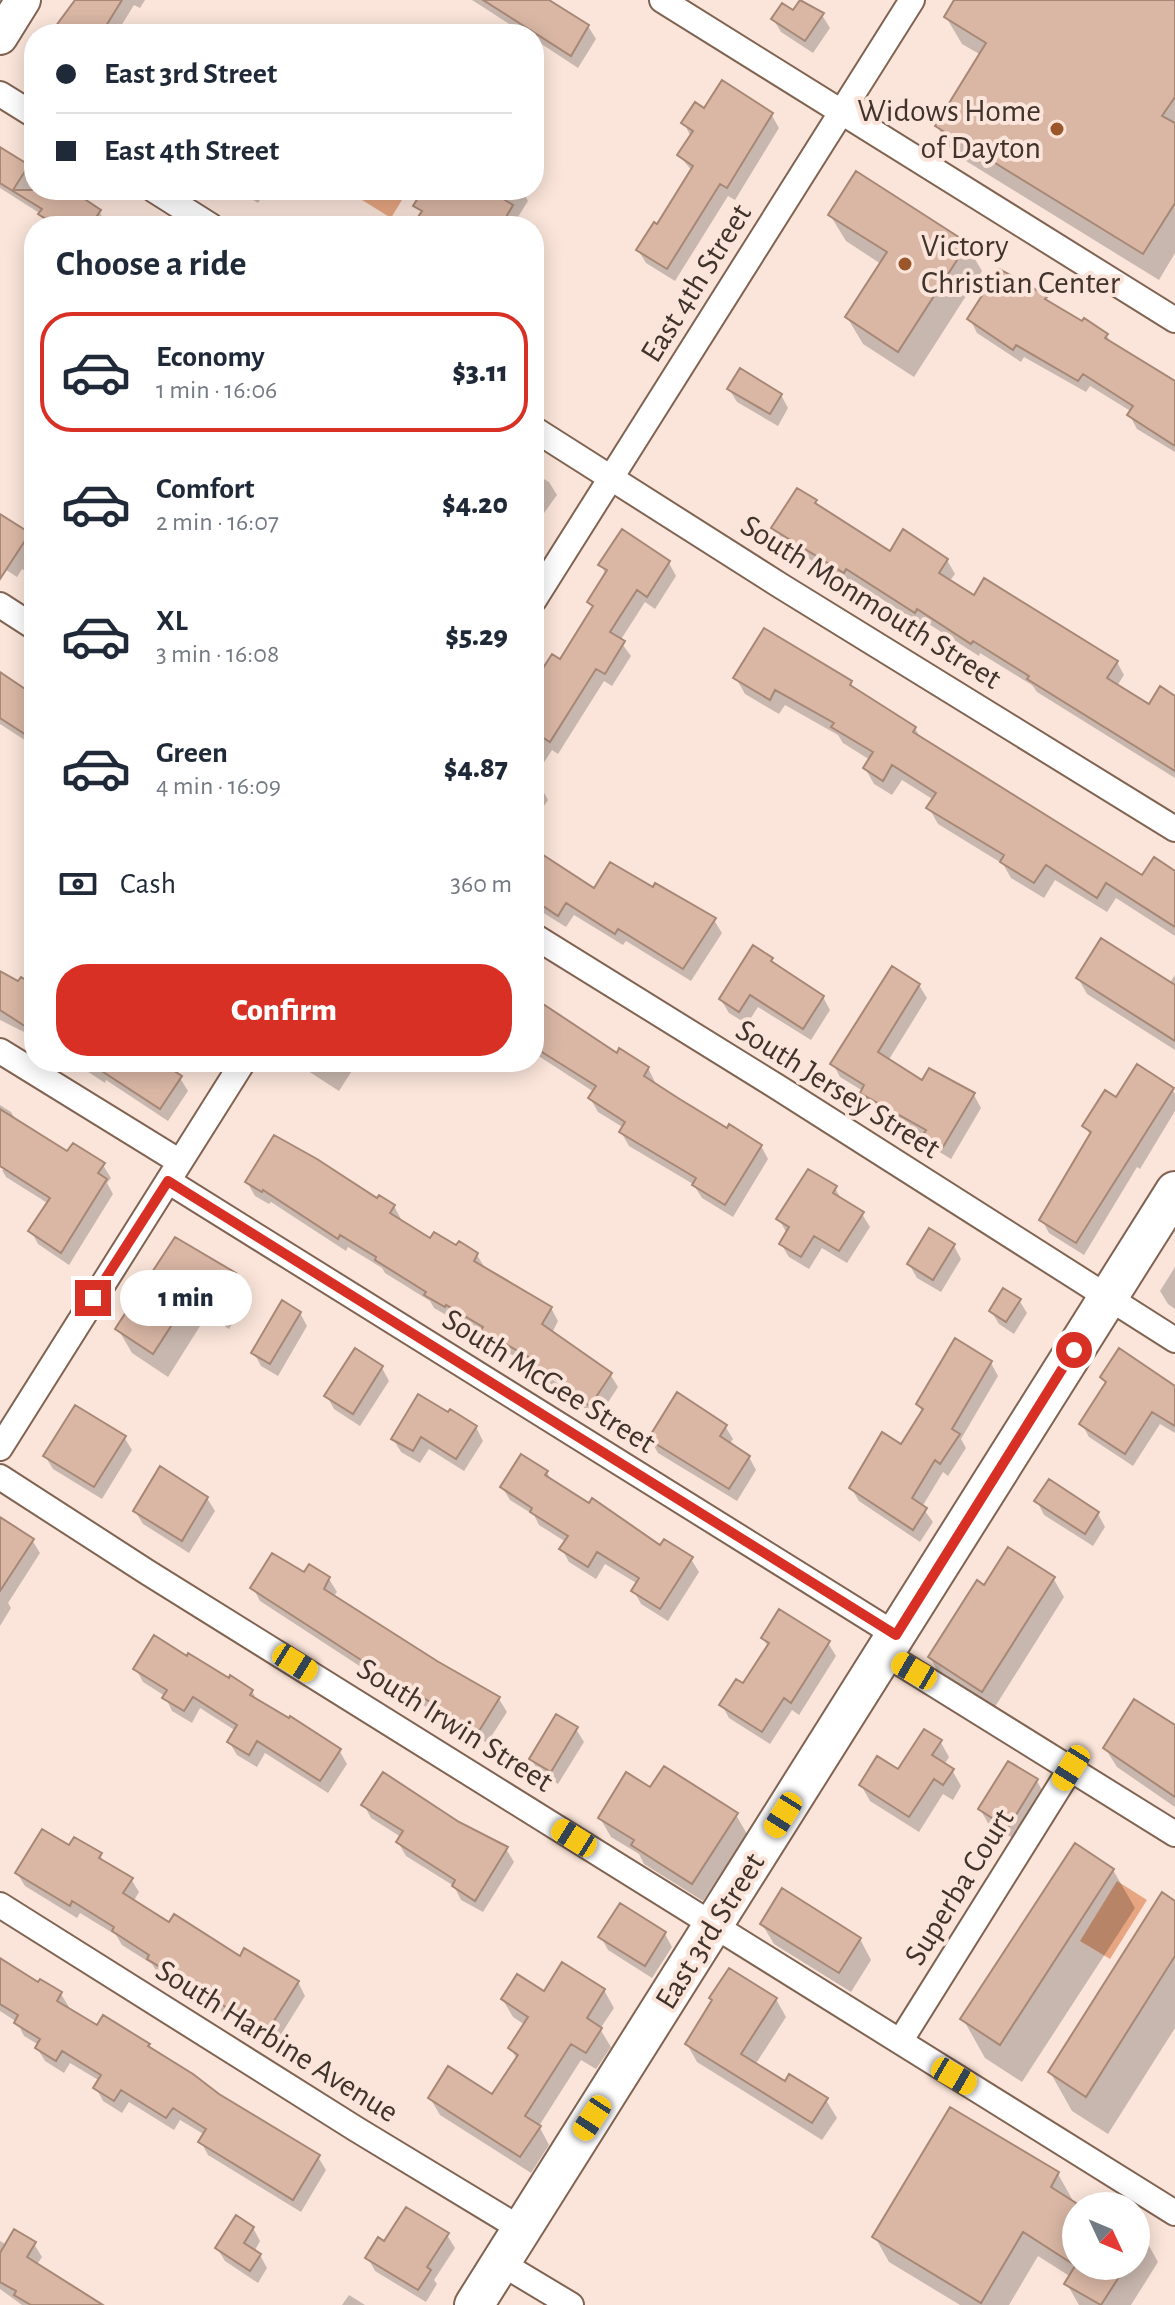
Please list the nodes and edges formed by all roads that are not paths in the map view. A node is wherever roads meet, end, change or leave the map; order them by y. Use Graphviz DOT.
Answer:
graph roads {
  1 [pos="23,0"];
  2 [pos="662,0"];
  3 [pos="912,0"];
  4 [pos="0,37"];
  5 [pos="0,94"];
  6 [pos="24,109"];
  7 [pos="840,111"];
  8 [pos="170,200"];
  9 [pos="195,216"];
  10 [pos="1175,320"];
  11 [pos="544,435"];
  12 [pos="613,477"];
  13 [pos="544,584"];
  14 [pos="0,605"];
  15 [pos="24,621"];
  16 [pos="1175,829"];
  17 [pos="544,942"];
  18 [pos="0,1051"];
  19 [pos="24,1068"];
  20 [pos="30,1072"];
  21 [pos="237,1072"];
  22 [pos="174,1172"];
  23 [pos="1175,1191"];
  24 [pos="1107,1299"];
  25 [pos="1175,1340"];
  26 [pos="0,1448"];
  27 [pos="0,1477"];
  28 [pos="890,1644"];
  29 [pos="1071,1768"];
  30 [pos="1175,1834"];
  31 [pos="0,1905"];
  32 [pos="715,1924"];
  33 [pos="901,2040"];
  34 [pos="1175,2213"];
  35 [pos="521,2229"];
  36 [pos="501,2263"];
  37 [pos="474,2305"];
  38 [pos="571,2305"];
  1 -- 4 [label="street"];
  2 -- 7 [label="street"];
  3 -- 7 [label="street, East 4th Street"];
  5 -- 6 [label="street"];
  7 -- 10 [label="street"];
  7 -- 12 [label="street, East 4th Street"];
  8 -- 9 [label="street"];
  11 -- 12 [label="street, South Monmouth Street"];
  12 -- 13 [label="street, East 4th Street"];
  12 -- 16 [label="street, South Monmouth Street"];
  14 -- 15 [label="street"];
  17 -- 24 [label="street, South Jersey Street"];
  18 -- 19 [label="street, South McGee Street"];
  20 -- 22 [label="street, South McGee Street"];
  21 -- 22 [label="street"];
  22 -- 26 [label="street"];
  22 -- 28 [label="street, South McGee Street"];
  23 -- 24 [label="main road, East 3rd Street"];
  24 -- 25 [label="street, South Jersey Street"];
  24 -- 28 [label="main road, East 3rd Street"];
  27 -- 32 [label="street, South Irwin Street"];
  28 -- 29 [label="street, South McGee Street"];
  28 -- 32 [label="main road, East 3rd Street"];
  29 -- 30 [label="street, South McGee Street"];
  29 -- 33 [label="street, Superba Court"];
  31 -- 35 [label="street, South Harbine Avenue"];
  32 -- 33 [label="street, South Irwin Street"];
  32 -- 35 [label="main road, East 3rd Street"];
  33 -- 34 [label="street, South Irwin Street"];
  35 -- 36 [label="main road, East 3rd Street"];
  36 -- 37 [label="main road, East 3rd Street"];
  36 -- 38 [label="street"];
}
